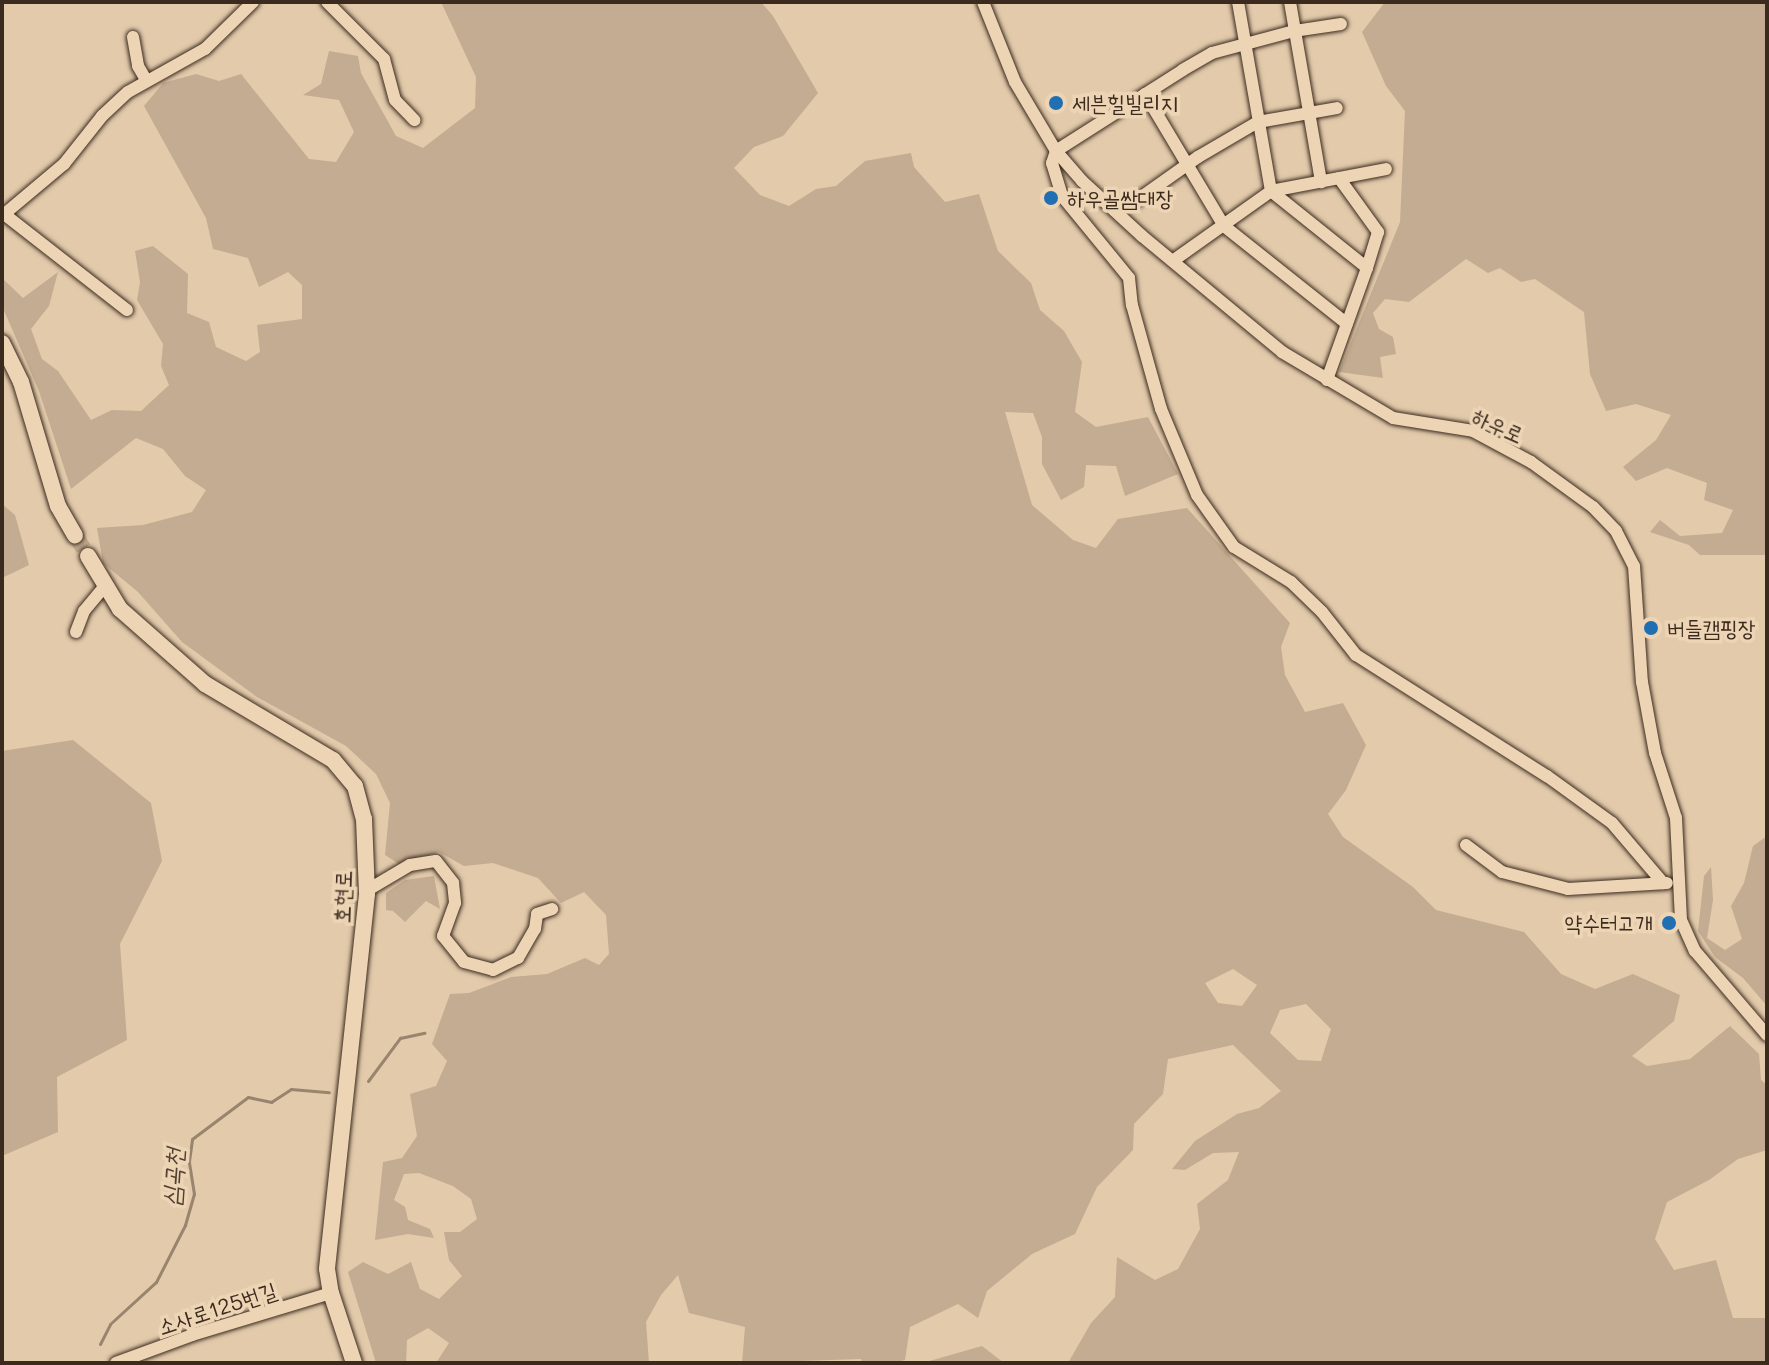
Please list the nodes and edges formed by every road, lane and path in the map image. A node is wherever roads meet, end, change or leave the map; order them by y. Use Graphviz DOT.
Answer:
graph roads {
  1 [pos="253,2"];
  2 [pos="327,2"];
  3 [pos="983,2"];
  4 [pos="1238,2"];
  5 [pos="1290,2"];
  6 [pos="1341,24"];
  7 [pos="1294,31"];
  8 [pos="133,37"];
  9 [pos="1246,44"];
  10 [pos="146,80"];
  11 [pos="1145,94"];
  12 [pos="1337,108"];
  13 [pos="1309,113"];
  14 [pos="414,120"];
  15 [pos="1258,122"];
  16 [pos="1056,151"];
  17 [pos="1188,164"];
  18 [pos="1386,169"];
  19 [pos="1339,178"];
  20 [pos="1321,182"];
  21 [pos="1271,191"];
  22 [pos="1133,203"];
  23 [pos="3,215"];
  24 [pos="1224,226"];
  25 [pos="1174,260"];
  26 [pos="1367,268"];
  27 [pos="127,310"];
  28 [pos="1347,324"];
  29 [pos="2,343"];
  30 [pos="1327,380"];
  31 [pos="75,535"];
  32 [pos="88,556"];
  33 [pos="106,585"];
  34 [pos="76,632"];
  35 [pos="1466,845"];
  36 [pos="1678,882"];
  37 [pos="1663,883"];
  38 [pos="366,891"];
  39 [pos="552,909"];
  40 [pos="1767,1035"];
  41 [pos="331,1293"];
  42 [pos="116,1363"];
  43 [pos="354,1363"];
  1 -- 10 [label="street"];
  2 -- 14 [label="street"];
  3 -- 16 [label="street, 하우로"];
  4 -- 9 [label="street"];
  5 -- 7 [label="street"];
  6 -- 7 [label="street"];
  7 -- 9 [label="street"];
  7 -- 13 [label="street"];
  8 -- 10 [label="street"];
  9 -- 11 [label="street"];
  9 -- 15 [label="street"];
  10 -- 23 [label="street"];
  11 -- 16 [label="street"];
  11 -- 17 [label="street"];
  12 -- 13 [label="street"];
  13 -- 15 [label="street"];
  13 -- 20 [label="street"];
  15 -- 17 [label="street"];
  15 -- 21 [label="street"];
  16 -- 25 [label="street, 하우로"];
  16 -- 37 [label="street"];
  17 -- 22 [label="street"];
  17 -- 24 [label="street"];
  18 -- 19 [label="street"];
  19 -- 20 [label="street"];
  19 -- 26 [label="street"];
  20 -- 21 [label="street"];
  21 -- 24 [label="street"];
  21 -- 26 [label="street"];
  23 -- 27 [label="street"];
  24 -- 25 [label="street"];
  24 -- 28 [label="street"];
  25 -- 30 [label="street, 하우로"];
  26 -- 28 [label="street"];
  28 -- 30 [label="street"];
  29 -- 31 [label="main road"];
  30 -- 36 [label="street, 하우로"];
  32 -- 33 [label="main road, 호현로"];
  33 -- 34 [label="street"];
  33 -- 38 [label="main road, 호현로"];
  35 -- 37 [label="street"];
  36 -- 37 [label="street"];
  36 -- 40 [label="street, 하우로"];
  38 -- 39 [label="street"];
  38 -- 41 [label="main road, 호현로"];
  41 -- 42 [label="street, 소사로125번길"];
  41 -- 43 [label="main road, 호현로"];
}
